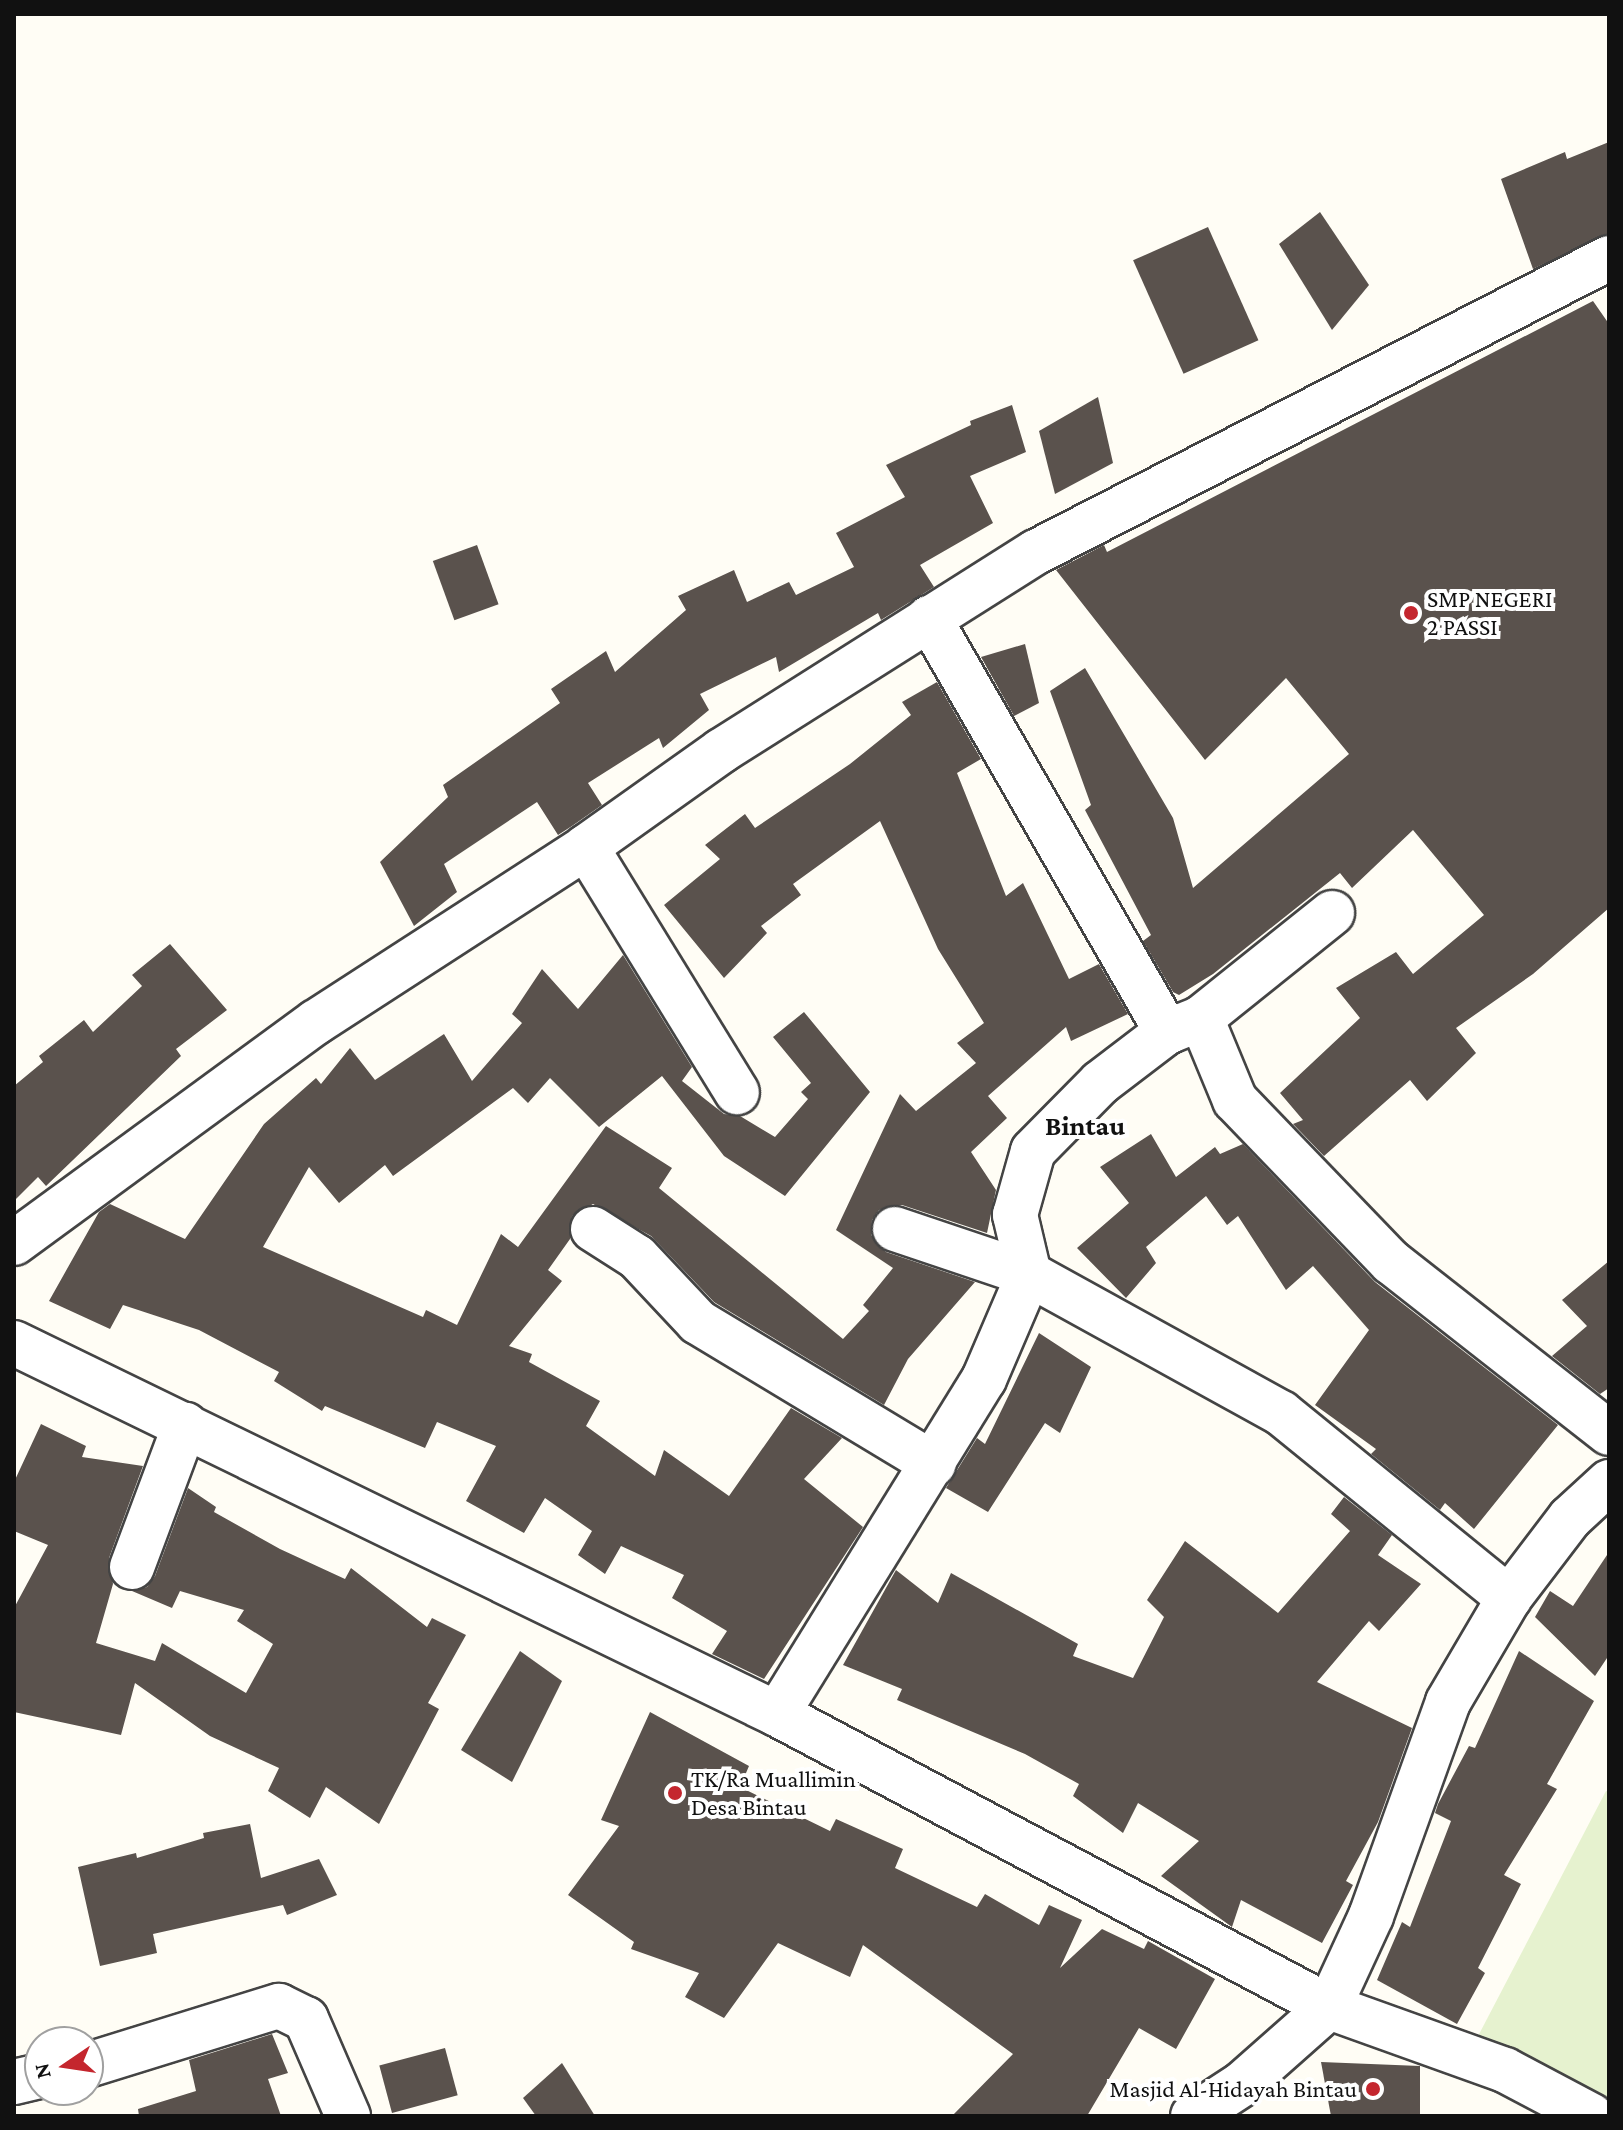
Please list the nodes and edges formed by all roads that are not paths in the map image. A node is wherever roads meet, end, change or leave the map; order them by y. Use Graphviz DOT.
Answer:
graph roads {
  1 [pos="1609,259"];
  2 [pos="929,618"];
  3 [pos="586,847"];
  4 [pos="1332,913"];
  5 [pos="1184,1025"];
  6 [pos="737,1092"];
  7 [pos="593,1229"];
  8 [pos="895,1229"];
  9 [pos="14,1243"];
  10 [pos="1029,1274"];
  11 [pos="14,1343"];
  12 [pos="185,1425"];
  13 [pos="1609,1433"];
  14 [pos="933,1464"];
  15 [pos="1609,1482"];
  16 [pos="132,1567"];
  17 [pos="1509,1598"];
  18 [pos="777,1714"];
  19 [pos="1329,2007"];
  20 [pos="104,2060"];
  21 [pos="348,2116"];
  22 [pos="1193,2116"];
  23 [pos="1592,2116"];
  1 -- 2 [label="street"];
  2 -- 3 [label="street"];
  2 -- 5 [label="street"];
  3 -- 6 [label="street"];
  3 -- 9 [label="street"];
  4 -- 5 [label="street"];
  5 -- 10 [label="street"];
  5 -- 13 [label="street"];
  7 -- 14 [label="street"];
  8 -- 10 [label="street"];
  10 -- 14 [label="street"];
  10 -- 17 [label="street"];
  11 -- 12 [label="street"];
  12 -- 16 [label="street"];
  12 -- 18 [label="street"];
  14 -- 18 [label="street"];
  15 -- 17 [label="street"];
  17 -- 19 [label="street"];
  18 -- 19 [label="street"];
  19 -- 22 [label="street"];
  19 -- 23 [label="street"];
  20 -- 21 [label="street"];
}
